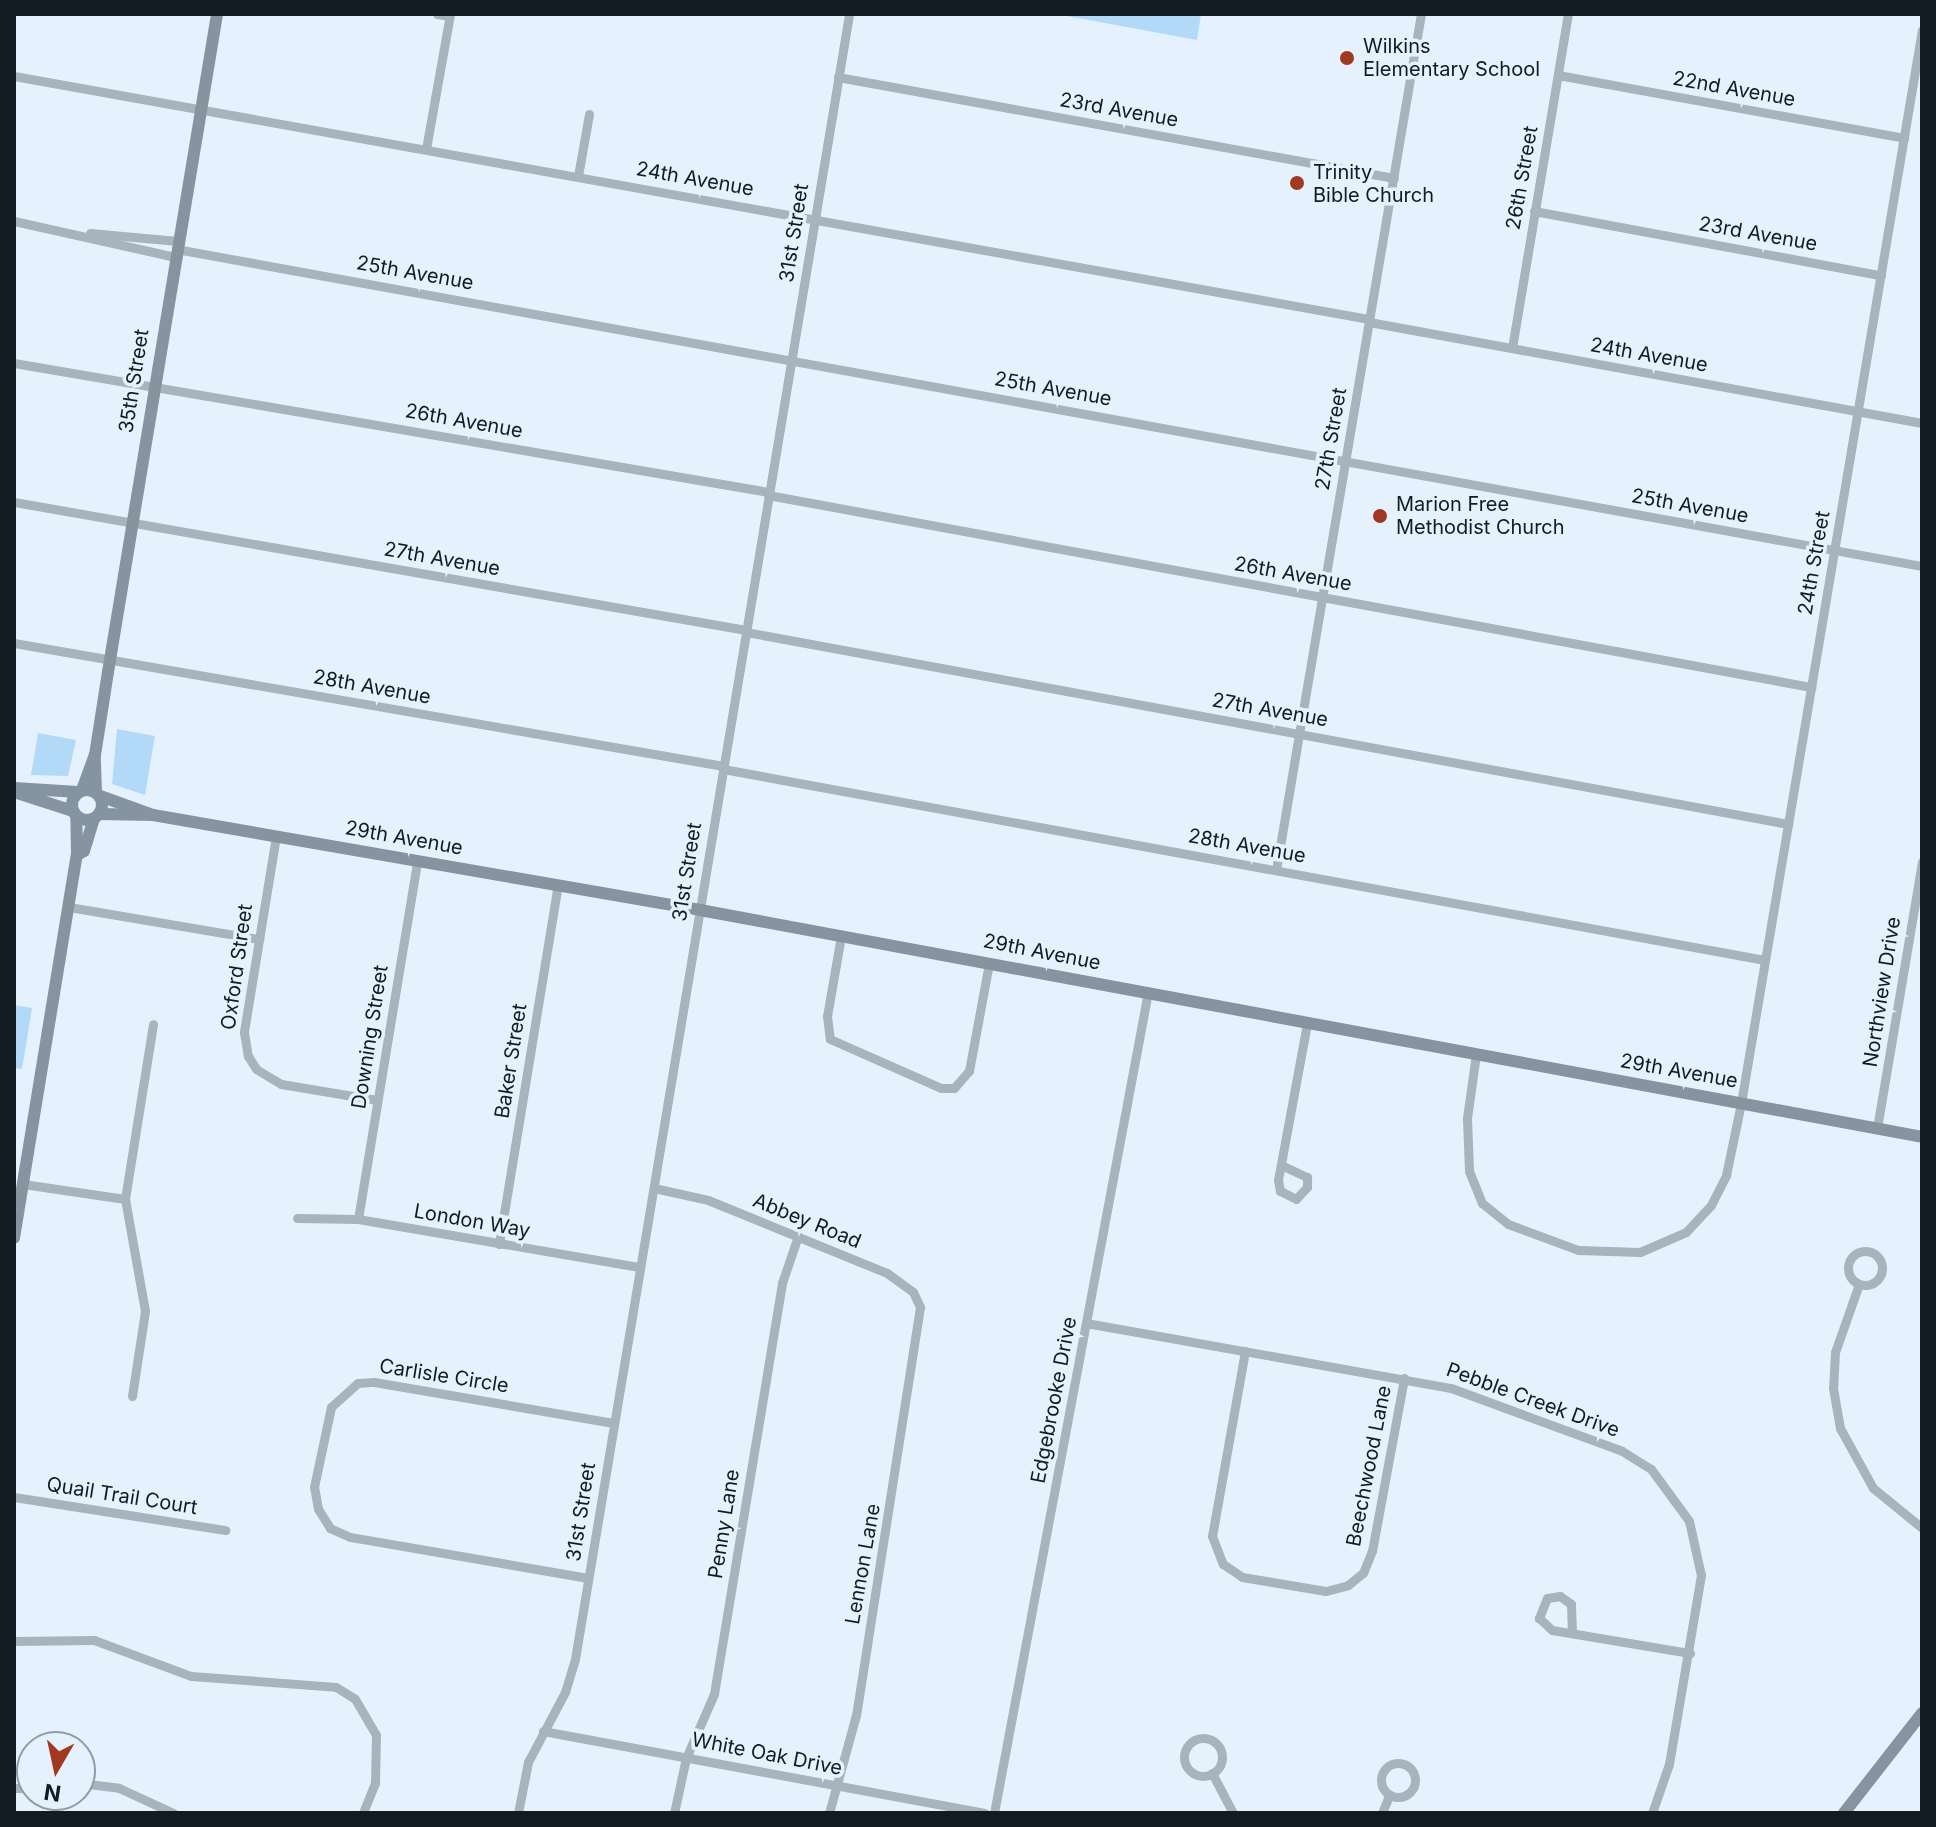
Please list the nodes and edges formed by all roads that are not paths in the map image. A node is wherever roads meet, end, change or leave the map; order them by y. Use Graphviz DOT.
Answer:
graph roads {
  1 [pos="217,14"];
  2 [pos="437,14"];
  3 [pos="849,14"];
  4 [pos="1421,14"];
  5 [pos="1568,14"];
  6 [pos="450,15"];
  7 [pos="1922,30"];
  8 [pos="1558,75"];
  9 [pos="14,76"];
  10 [pos="838,77"];
  11 [pos="200,110"];
  12 [pos="589,114"];
  13 [pos="1904,138"];
  14 [pos="426,149"];
  15 [pos="578,176"];
  16 [pos="1394,178"];
  17 [pos="1534,211"];
  18 [pos="814,218"];
  19 [pos="14,221"];
  20 [pos="87,233"];
  21 [pos="176,249"];
  22 [pos="1881,275"];
  23 [pos="1369,321"];
  24 [pos="1512,348"];
  25 [pos="791,359"];
  26 [pos="14,363"];
  27 [pos="154,386"];
  28 [pos="1857,411"];
  29 [pos="1922,423"];
  30 [pos="1346,461"];
  31 [pos="768,494"];
  32 [pos="14,502"];
  33 [pos="131,523"];
  34 [pos="1834,550"];
  35 [pos="1922,566"];
  36 [pos="1322,597"];
  37 [pos="746,631"];
  38 [pos="14,643"];
  39 [pos="110,659"];
  40 [pos="1811,687"];
  41 [pos="1300,734"];
  42 [pos="95,755"];
  43 [pos="723,768"];
  44 [pos="14,790"];
  45 [pos="80,791"];
  46 [pos="98,794"];
  47 [pos="75,814"];
  48 [pos="153,815"];
  49 [pos="96,816"];
  50 [pos="1788,824"];
  51 [pos="276,836"];
  52 [pos="77,855"];
  53 [pos="417,861"];
  54 [pos="1922,862"];
  55 [pos="1276,870"];
  56 [pos="558,885"];
  57 [pos="69,907"];
  58 [pos="700,910"];
  59 [pos="841,936"];
  60 [pos="259,939"];
  61 [pos="1765,960"];
  62 [pos="989,963"];
  63 [pos="1148,992"];
  64 [pos="1307,1023"];
  65 [pos="153,1024"];
  66 [pos="1476,1054"];
  67 [pos="377,1100"];
  68 [pos="1741,1103"];
  69 [pos="1877,1128"];
  70 [pos="1922,1137"];
  71 [pos="1281,1165"];
  72 [pos="20,1170"];
  73 [pos="654,1188"];
  74 [pos="19,1193"];
  75 [pos="125,1199"];
  76 [pos="297,1218"];
  77 [pos="358,1219"];
  78 [pos="798,1236"];
  79 [pos="14,1238"];
  80 [pos="499,1244"];
  81 [pos="640,1267"];
  82 [pos="1859,1284"];
  83 [pos="922,1318"];
  84 [pos="1086,1323"];
  85 [pos="1245,1351"];
  86 [pos="1404,1378"];
  87 [pos="132,1396"];
  88 [pos="614,1423"];
  89 [pos="14,1497"];
  90 [pos="1922,1528"];
  91 [pos="225,1530"];
  92 [pos="588,1578"];
  93 [pos="1572,1633"];
  94 [pos="14,1641"];
  95 [pos="1690,1653"];
  96 [pos="1922,1713"];
  97 [pos="543,1731"];
  98 [pos="686,1758"];
  99 [pos="1212,1773"];
  100 [pos="96,1785"];
  101 [pos="834,1785"];
  102 [pos="1389,1796"];
  103 [pos="173,1813"];
  104 [pos="363,1813"];
  105 [pos="518,1813"];
  106 [pos="674,1813"];
  107 [pos="829,1813"];
  108 [pos="984,1813"];
  109 [pos="994,1813"];
  110 [pos="1233,1813"];
  111 [pos="1382,1813"];
  112 [pos="1652,1813"];
  113 [pos="1844,1813"];
  1 -- 11 [label="street, 35th Street"];
  2 -- 6 [label="street"];
  3 -- 10 [label="street, 31st Street"];
  4 -- 16 [label="street, 27th Street"];
  5 -- 8 [label="street, 26th Street"];
  6 -- 14 [label="street"];
  7 -- 13 [label="street, 24th Street"];
  8 -- 13 [label="street, 22nd Avenue"];
  8 -- 17 [label="street, 26th Street"];
  9 -- 11 [label="street, 24th Avenue"];
  10 -- 16 [label="street, 23rd Avenue"];
  10 -- 18 [label="street, 31st Street"];
  11 -- 14 [label="street, 24th Avenue"];
  11 -- 21 [label="street, 35th Street"];
  12 -- 15 [label="street"];
  13 -- 22 [label="street, 24th Street"];
  14 -- 15 [label="street, 24th Avenue"];
  15 -- 18 [label="street, 24th Avenue"];
  16 -- 23 [label="street, 27th Street"];
  17 -- 22 [label="street, 23rd Avenue"];
  17 -- 24 [label="street, 26th Street"];
  18 -- 23 [label="street, 24th Avenue"];
  18 -- 25 [label="street, 31st Street"];
  19 -- 20 [label="street"];
  20 -- 21 [label="street"];
  20 -- 21 [label="street"];
  21 -- 25 [label="street, 25th Avenue"];
  21 -- 27 [label="street, 35th Street"];
  22 -- 28 [label="street, 24th Street"];
  23 -- 24 [label="street, 24th Avenue"];
  23 -- 30 [label="street, 27th Street"];
  24 -- 28 [label="street, 24th Avenue"];
  25 -- 30 [label="street, 25th Avenue"];
  25 -- 31 [label="street, 31st Street"];
  26 -- 27 [label="street, 26th Avenue"];
  27 -- 31 [label="street, 26th Avenue"];
  27 -- 33 [label="street, 35th Street"];
  28 -- 29 [label="street, 24th Avenue"];
  28 -- 34 [label="street, 24th Street"];
  30 -- 34 [label="street, 25th Avenue"];
  30 -- 36 [label="street, 27th Street"];
  31 -- 36 [label="street, 26th Avenue"];
  31 -- 37 [label="street, 31st Street"];
  32 -- 33 [label="street, 27th Avenue"];
  33 -- 37 [label="street, 27th Avenue"];
  33 -- 39 [label="street, 35th Street"];
  34 -- 35 [label="street, 25th Avenue"];
  34 -- 40 [label="street, 24th Street"];
  36 -- 40 [label="street, 26th Avenue"];
  36 -- 41 [label="street, 27th Street"];
  37 -- 41 [label="street, 27th Avenue"];
  37 -- 43 [label="street, 31st Street"];
  38 -- 39 [label="street, 28th Avenue"];
  39 -- 42 [label="street, 35th Street"];
  39 -- 43 [label="street, 28th Avenue"];
  40 -- 50 [label="street, 24th Street"];
  41 -- 50 [label="street, 27th Avenue"];
  41 -- 55 [label="street, 27th Street"];
  42 -- 45 [label="street, 35th Street"];
  42 -- 46 [label="street, 35th Street"];
  43 -- 55 [label="street, 28th Avenue"];
  43 -- 58 [label="street, 31st Street"];
  44 -- 45 [label="street"];
  44 -- 47 [label="street"];
  45 -- 46 [label="street, 29th Avenue"];
  45 -- 47 [label="street, 35th Street"];
  46 -- 48 [label="street, 29th Avenue"];
  46 -- 49 [label="street, 35th Street"];
  47 -- 49 [label="street, 29th Avenue"];
  47 -- 52 [label="street"];
  48 -- 49 [label="street, 29th Avenue"];
  48 -- 51 [label="street, 29th Avenue"];
  49 -- 52 [label="street"];
  50 -- 61 [label="street, 24th Street"];
  51 -- 53 [label="street, 29th Avenue"];
  51 -- 60 [label="street, Oxford Street"];
  52 -- 57 [label="street"];
  53 -- 56 [label="street, 29th Avenue"];
  53 -- 67 [label="street, Downing Street"];
  54 -- 69 [label="street, Northview Drive"];
  55 -- 61 [label="street, 28th Avenue"];
  56 -- 58 [label="street, 29th Avenue"];
  56 -- 80 [label="street, Baker Street"];
  57 -- 60 [label="street"];
  57 -- 72 [label="street"];
  58 -- 59 [label="street, 29th Avenue"];
  58 -- 73 [label="street, 31st Street"];
  59 -- 62 [label="street, 29th Avenue"];
  59 -- 62 [label="street"];
  60 -- 67 [label="street, Oxford Street"];
  61 -- 68 [label="street, 24th Street"];
  62 -- 63 [label="street, 29th Avenue"];
  63 -- 64 [label="street, 29th Avenue"];
  63 -- 84 [label="street, Edgebrooke Drive"];
  64 -- 66 [label="street, 29th Avenue"];
  64 -- 71 [label="street"];
  65 -- 75 [label="street"];
  66 -- 68 [label="street, 29th Avenue"];
  66 -- 68 [label="street, 24th Street"];
  67 -- 77 [label="street, Downing Street"];
  68 -- 69 [label="street, 29th Avenue"];
  69 -- 70 [label="street, 29th Avenue"];
  72 -- 74 [label="street"];
  73 -- 78 [label="street, Abbey Road"];
  73 -- 81 [label="street, 31st Street"];
  74 -- 75 [label="street"];
  74 -- 79 [label="street"];
  75 -- 87 [label="street"];
  76 -- 77 [label="street, London Way"];
  77 -- 80 [label="street, London Way"];
  78 -- 83 [label="street, Abbey Road"];
  78 -- 98 [label="street, Penny Lane"];
  80 -- 81 [label="street, London Way"];
  81 -- 88 [label="street, 31st Street"];
  82 -- 90 [label="street"];
  83 -- 101 [label="street, Lennon Lane"];
  84 -- 85 [label="street, Pebble Creek Drive"];
  84 -- 109 [label="street, Edgebrooke Drive"];
  85 -- 86 [label="street, Pebble Creek Drive"];
  85 -- 86 [label="street, Beechwood Lane"];
  86 -- 95 [label="street, Pebble Creek Drive"];
  88 -- 92 [label="street, 31st Street"];
  88 -- 92 [label="street, Carlisle Circle"];
  89 -- 91 [label="street, Quail Trail Court"];
  92 -- 97 [label="street, 31st Street"];
  93 -- 93 [label="street"];
  93 -- 95 [label="street"];
  94 -- 104 [label="street"];
  95 -- 112 [label="street, Pebble Creek Drive"];
  96 -- 113 [label="street"];
  97 -- 98 [label="street, White Oak Drive"];
  97 -- 105 [label="street"];
  98 -- 101 [label="street, White Oak Drive"];
  98 -- 106 [label="street, Penny Lane"];
  99 -- 99 [label="street"];
  99 -- 110 [label="street"];
  100 -- 103 [label="street"];
  101 -- 107 [label="street, Lennon Lane"];
  101 -- 108 [label="street, White Oak Drive"];
  102 -- 111 [label="street"];
}
